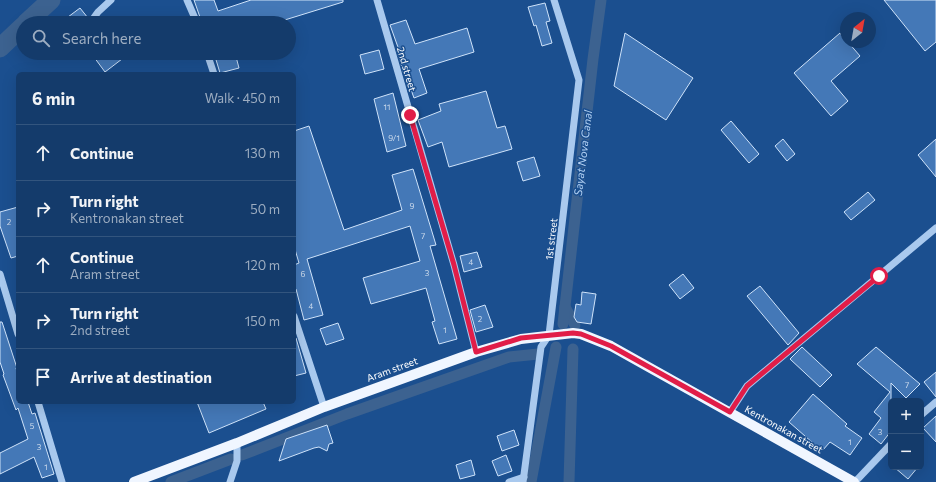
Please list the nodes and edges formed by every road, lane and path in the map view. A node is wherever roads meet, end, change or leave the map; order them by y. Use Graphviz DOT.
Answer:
graph roads {
  1 [pos="111,0"];
  2 [pos="187,0"];
  3 [pos="377,0"];
  4 [pos="554,0"];
  5 [pos="95,16"];
  6 [pos="194,16"];
  7 [pos="209,60"];
  8 [pos="213,72"];
  9 [pos="936,228"];
  10 [pos="0,274"];
  11 [pos="296,322"];
  12 [pos="16,327"];
  13 [pos="549,335"];
  14 [pos="476,352"];
  15 [pos="660,373"];
  16 [pos="936,402"];
  17 [pos="39,404"];
  18 [pos="324,407"];
  19 [pos="730,412"];
  20 [pos="924,412"];
  21 [pos="238,443"];
  22 [pos="888,447"];
  23 [pos="523,479"];
  24 [pos="62,482"];
  25 [pos="134,482"];
  26 [pos="230,482"];
  27 [pos="509,482"];
  28 [pos="855,482"];
  1 -- 5 [label="street"];
  2 -- 6 [label="street"];
  3 -- 14 [label="street, 2nd street"];
  4 -- 13 [label="street, 1st street"];
  7 -- 8 [label="street"];
  9 -- 19 [label="street"];
  10 -- 12 [label="street"];
  11 -- 18 [label="street"];
  13 -- 14 [label="main road, Aram street"];
  13 -- 15 [label="main road, Aram street"];
  13 -- 23 [label="street, 1st street"];
  14 -- 18 [label="main road, Aram street"];
  15 -- 19 [label="main road, Kentronakan street"];
  16 -- 20 [label="street"];
  17 -- 24 [label="street"];
  18 -- 21 [label="main road, Aram street"];
  19 -- 28 [label="main road, Kentronakan street"];
  21 -- 25 [label="main road, Aram street"];
  21 -- 26 [label="street"];
  22 -- 28 [label="street"];
  23 -- 27 [label="street"];
}
